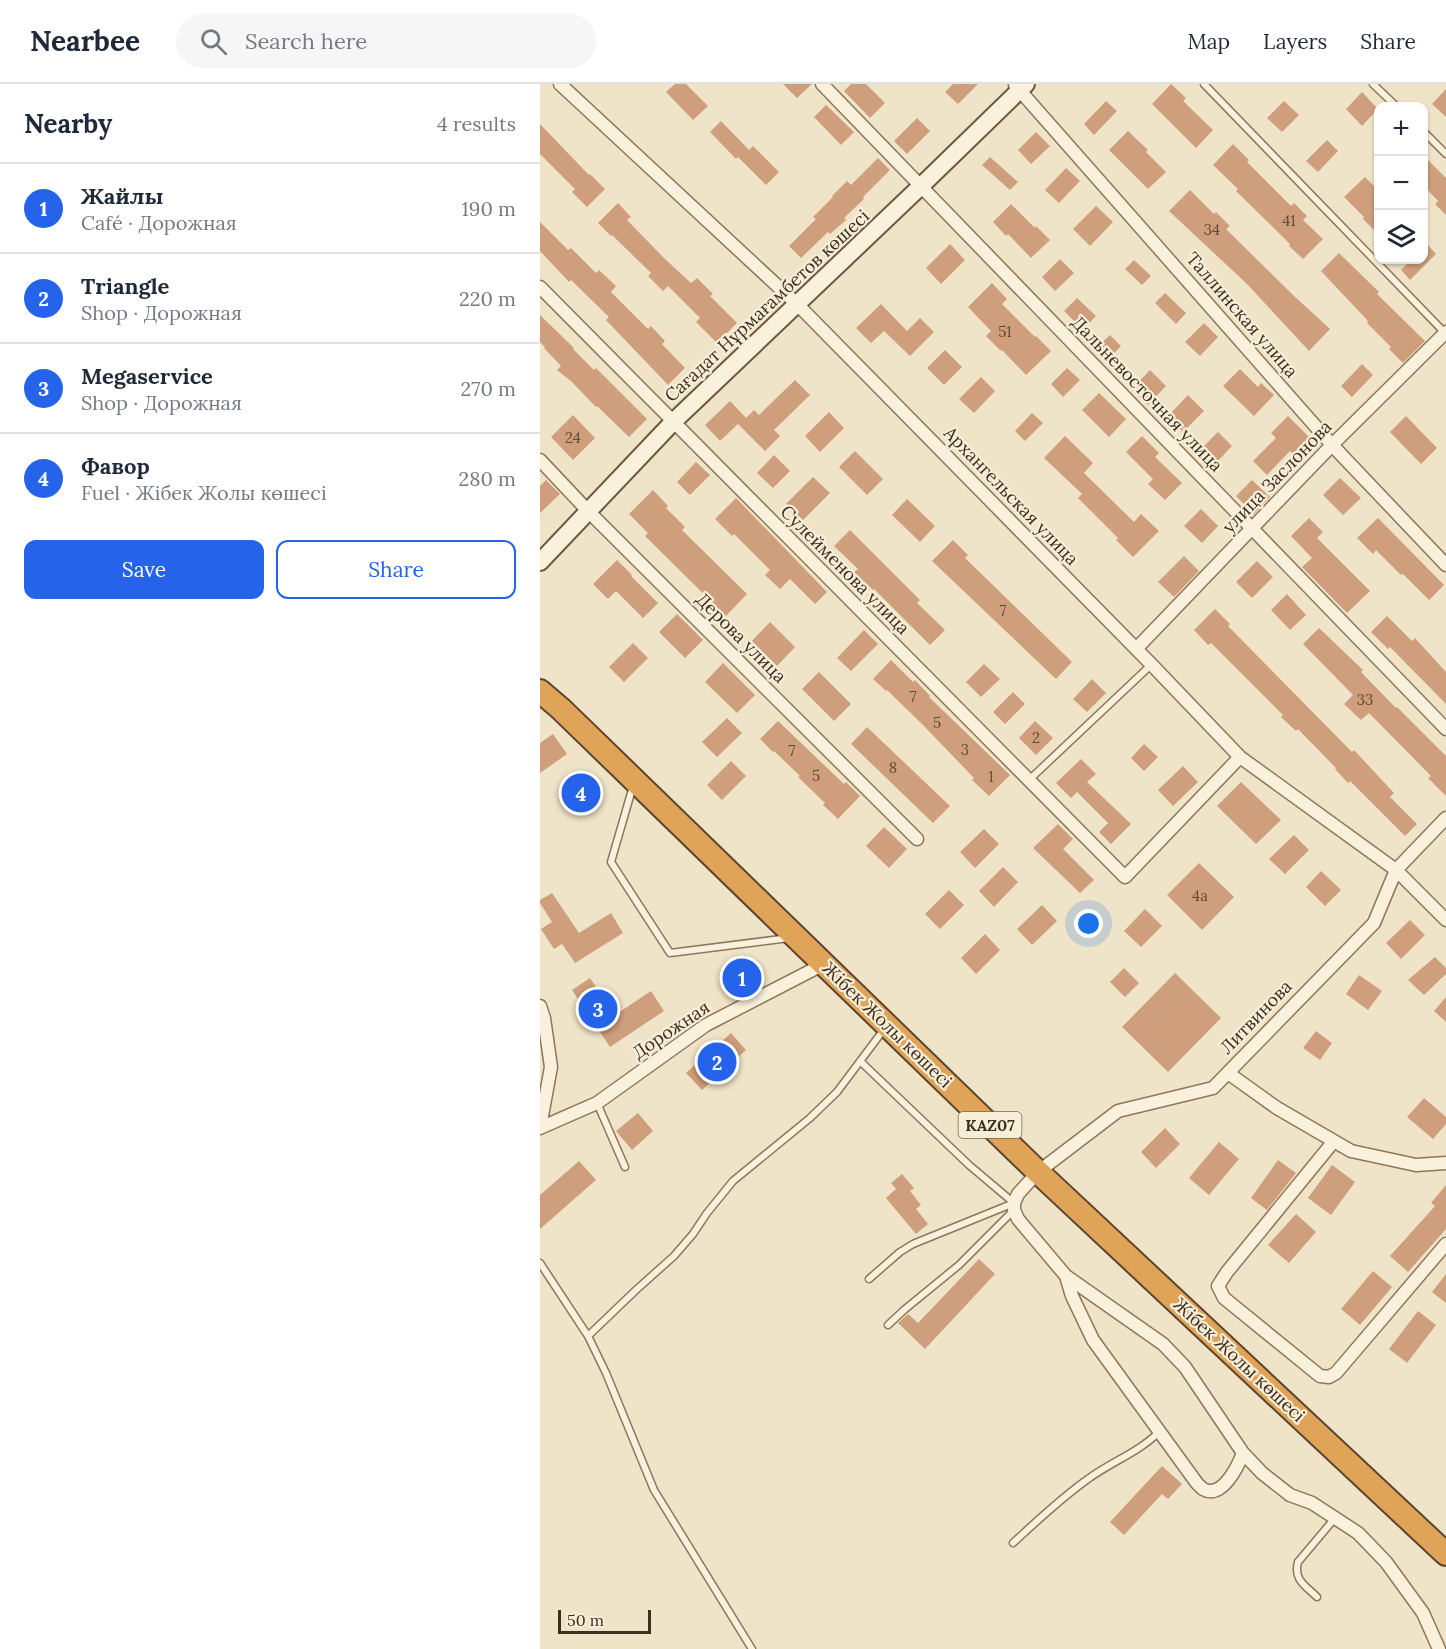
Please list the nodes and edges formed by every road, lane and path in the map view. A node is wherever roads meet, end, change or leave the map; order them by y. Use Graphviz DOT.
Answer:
graph roads {
  1 [pos="560,84"];
  2 [pos="822,84"];
  3 [pos="1204,84"];
  4 [pos="1373,84"];
  5 [pos="1020,86"];
  6 [pos="1392,102"];
  7 [pos="1428,136"];
  8 [pos="1446,154"];
  9 [pos="921,186"];
  10 [pos="540,287"];
  11 [pos="798,304"];
  12 [pos="1446,332"];
  13 [pos="672,422"];
  14 [pos="1332,444"];
  15 [pos="540,460"];
  16 [pos="588,511"];
  17 [pos="1252,528"];
  18 [pos="540,562"];
  19 [pos="1446,565"];
  20 [pos="1136,649"];
  21 [pos="1152,665"];
  22 [pos="540,691"];
  23 [pos="1446,729"];
  24 [pos="1240,757"];
  25 [pos="635,780"];
  26 [pos="1029,780"];
  27 [pos="1446,819"];
  28 [pos="917,839"];
  29 [pos="1396,870"];
  30 [pos="1446,920"];
  31 [pos="796,937"];
  32 [pos="824,964"];
  33 [pos="540,1006"];
  34 [pos="887,1025"];
  35 [pos="860,1061"];
  36 [pos="1228,1073"];
  37 [pos="597,1103"];
  38 [pos="540,1128"];
  39 [pos="1334,1141"];
  40 [pos="1446,1163"];
  41 [pos="625,1167"];
  42 [pos="1038,1172"];
  43 [pos="1014,1206"];
  44 [pos="1446,1244"];
  45 [pos="540,1263"];
  46 [pos="1066,1276"];
  47 [pos="869,1279"];
  48 [pos="888,1324"];
  49 [pos="588,1336"];
  50 [pos="1159,1432"];
  51 [pos="1243,1453"];
  52 [pos="1335,1518"];
  53 [pos="1013,1543"];
  54 [pos="1446,1554"];
  55 [pos="1317,1597"];
  56 [pos="752,1649"];
  57 [pos="1439,1649"];
  1 -- 11 [label="street, Архангельская улица"];
  2 -- 9 [label="street, Дальневосточная улица"];
  3 -- 12 [label="lane"];
  4 -- 6 [label="lane"];
  5 -- 9 [label="main road, Сағадат Нұрмағамбетов көшесі"];
  5 -- 14 [label="street, Таллинская улица"];
  7 -- 8 [label="lane"];
  9 -- 11 [label="main road, Сағадат Нұрмағамбетов көшесі"];
  9 -- 17 [label="street, Дальневосточная улица"];
  10 -- 13 [label="street, Сулейменова улица"];
  11 -- 13 [label="main road, Сағадат Нұрмағамбетов көшесі"];
  11 -- 20 [label="street, Архангельская улица"];
  12 -- 14 [label="street, улица Заслонова"];
  13 -- 16 [label="main road, Сағадат Нұрмағамбетов көшесі"];
  13 -- 26 [label="street, Сулейменова улица"];
  14 -- 17 [label="street, улица Заслонова"];
  14 -- 19 [label="street, Таллинская улица"];
  15 -- 16 [label="street, Дерова улица"];
  16 -- 18 [label="main road, Сағадат Нұрмағамбетов көшесі"];
  16 -- 28 [label="street, Дерова улица"];
  17 -- 20 [label="street, улица Заслонова"];
  17 -- 23 [label="street, Дальневосточная улица"];
  20 -- 21 [label="street, Архангельская улица"];
  21 -- 24 [label="street, Архангельская улица"];
  21 -- 26 [label="lane"];
  22 -- 25 [label="highway, Жібек Жолы көшесі / KAZ07"];
  24 -- 26 [label="street, Сулейменова улица"];
  24 -- 29 [label="street, Архангельская улица"];
  25 -- 31 [label="highway, Жібек Жолы көшесі / KAZ07"];
  25 -- 31 [label="lane"];
  27 -- 29 [label="street, Литвинова"];
  29 -- 30 [label="street, Архангельская улица"];
  29 -- 36 [label="street, Литвинова"];
  31 -- 32 [label="highway, Жібек Жолы көшесі / KAZ07"];
  32 -- 34 [label="highway, Жібек Жолы көшесі / KAZ07"];
  32 -- 37 [label="street, Дорожная"];
  33 -- 38 [label="street, Дорожная"];
  34 -- 35 [label="lane"];
  34 -- 42 [label="highway, Жібек Жолы көшесі / KAZ07"];
  35 -- 43 [label="lane"];
  35 -- 49 [label="lane"];
  36 -- 39 [label="street"];
  36 -- 42 [label="street, Литвинова"];
  37 -- 38 [label="street, Дорожная"];
  37 -- 41 [label="lane"];
  39 -- 40 [label="street"];
  39 -- 44 [label="street"];
  42 -- 43 [label="street, Литвинова"];
  42 -- 54 [label="highway, Жібек Жолы көшесі / KAZ07"];
  43 -- 46 [label="street"];
  43 -- 47 [label="lane"];
  43 -- 48 [label="lane"];
  45 -- 49 [label="lane"];
  46 -- 50 [label="street"];
  46 -- 51 [label="street"];
  49 -- 56 [label="lane"];
  50 -- 51 [label="street"];
  50 -- 53 [label="lane"];
  51 -- 52 [label="street"];
  52 -- 55 [label="lane"];
  52 -- 57 [label="street"];
}
